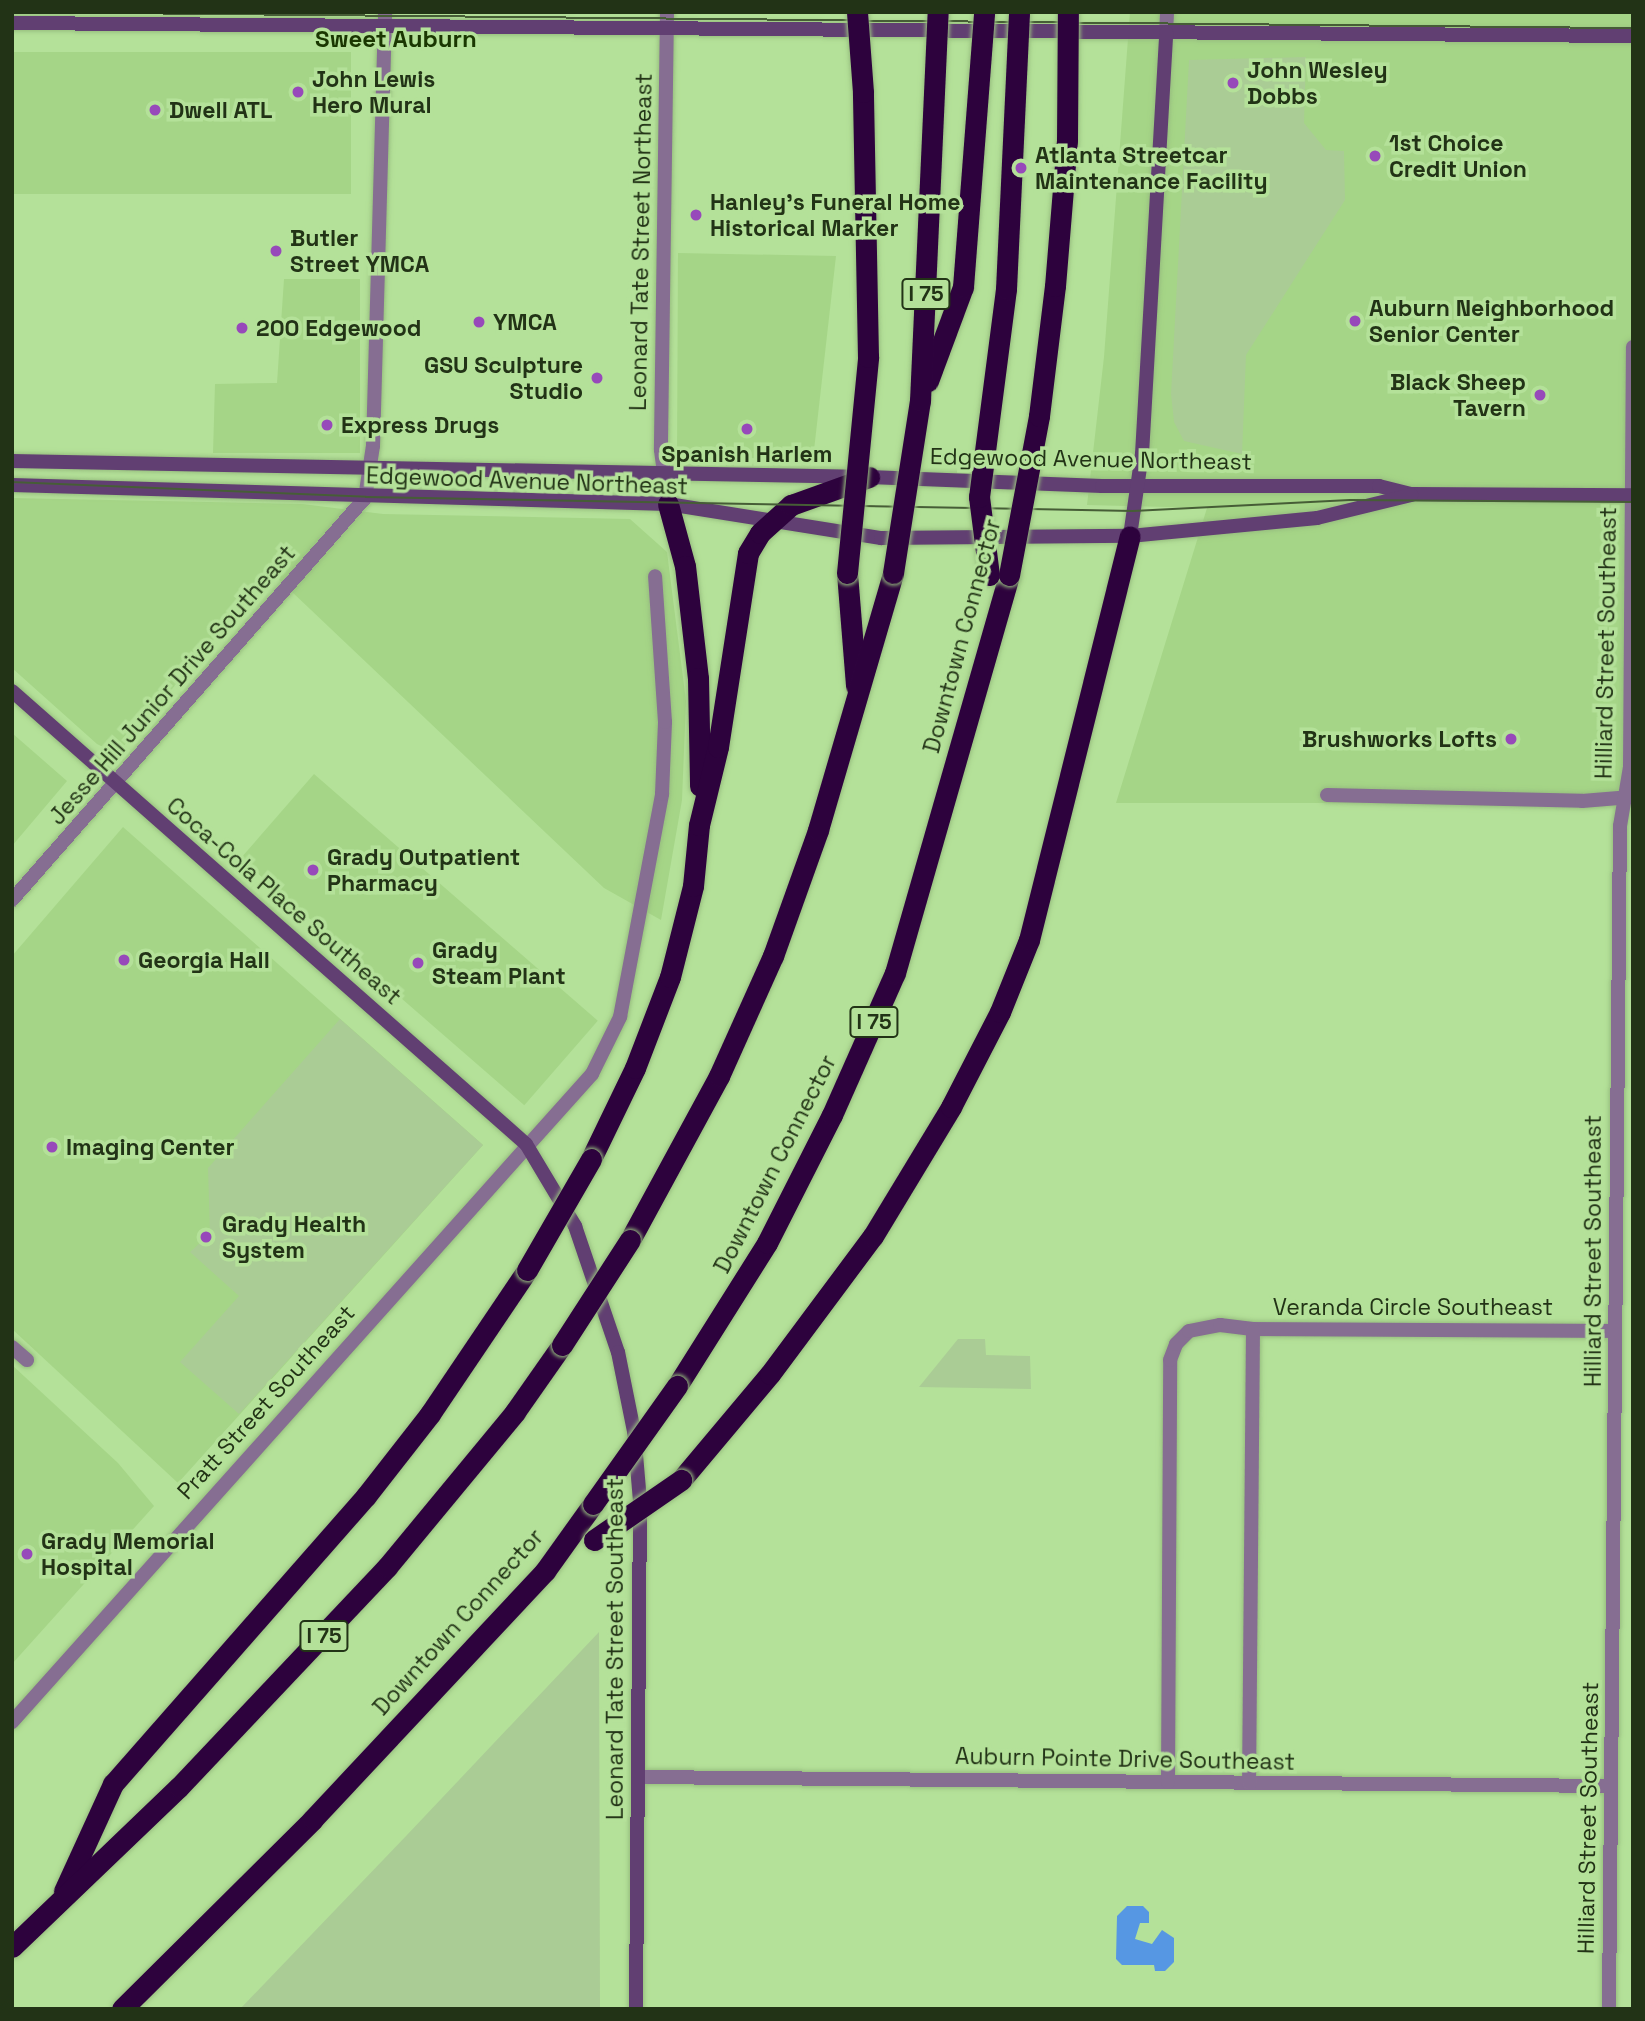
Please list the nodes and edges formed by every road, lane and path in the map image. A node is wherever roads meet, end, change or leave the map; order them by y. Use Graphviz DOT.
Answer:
graph roads {
  1 [pos="667,12"];
  2 [pos="857,12"];
  3 [pos="938,12"];
  4 [pos="984,12"];
  5 [pos="1019,12"];
  6 [pos="1068,12"];
  7 [pos="1167,12"];
  8 [pos="385,19"];
  9 [pos="12,23"];
  10 [pos="666,28"];
  11 [pos="1166,33"];
  12 [pos="1633,36"];
  13 [pos="1633,347"];
  14 [pos="920,401"];
  15 [pos="12,461"];
  16 [pos="370,468"];
  17 [pos="664,473"];
  18 [pos="869,477"];
  19 [pos="1136,484"];
  20 [pos="12,485"];
  21 [pos="1412,494"];
  22 [pos="1632,495"];
  23 [pos="365,498"];
  24 [pos="668,504"];
  25 [pos="772,522"];
  26 [pos="1130,537"];
  27 [pos="999,575"];
  28 [pos="655,576"];
  29 [pos="12,691"];
  30 [pos="857,702"];
  31 [pos="117,784"];
  32 [pos="1326,795"];
  33 [pos="1629,797"];
  34 [pos="699,825"];
  35 [pos="12,900"];
  36 [pos="526,1144"];
  37 [pos="1252,1329"];
  38 [pos="1615,1331"];
  39 [pos="12,1347"];
  40 [pos="27,1360"];
  41 [pos="545,1571"];
  42 [pos="12,1722"];
  43 [pos="639,1777"];
  44 [pos="1168,1782"];
  45 [pos="1250,1783"];
  46 [pos="1612,1786"];
  47 [pos="59,1902"];
  48 [pos="12,1947"];
  49 [pos="122,2009"];
  50 [pos="636,2009"];
  51 [pos="1609,2009"];
  1 -- 10 [label="street, Leonard Tate Street Northeast"];
  2 -- 30 [label="highway, bridge"];
  3 -- 14 [label="highway, I 75, bridge"];
  4 -- 14 [label="highway, bridge"];
  5 -- 27 [label="highway, bridge"];
  6 -- 27 [label="highway, Downtown Connector, bridge"];
  7 -- 11 [label="street"];
  8 -- 9 [label="street"];
  8 -- 10 [label="street"];
  8 -- 16 [label="street"];
  10 -- 11 [label="street"];
  10 -- 17 [label="street, Leonard Tate Street Northeast"];
  11 -- 12 [label="street"];
  11 -- 19 [label="street"];
  13 -- 22 [label="street, Hilliard Street Southeast"];
  14 -- 30 [label="highway, I 75, bridge"];
  15 -- 16 [label="street, Edgewood Avenue Northeast"];
  16 -- 17 [label="street, Edgewood Avenue Northeast"];
  16 -- 23 [label="street"];
  17 -- 18 [label="street, Edgewood Avenue Northeast"];
  17 -- 24 [label="street, Leonard Tate Street Northeast"];
  18 -- 19 [label="street, Edgewood Avenue Northeast"];
  18 -- 25 [label="highway"];
  19 -- 21 [label="street, Edgewood Avenue Northeast"];
  19 -- 26 [label="street"];
  20 -- 23 [label="street, Edgewood Avenue Northeast"];
  21 -- 22 [label="street, Edgewood Avenue Northeast"];
  21 -- 26 [label="street, Edgewood Avenue Northeast"];
  22 -- 33 [label="street, Hilliard Street Southeast"];
  23 -- 24 [label="street, Edgewood Avenue Northeast"];
  23 -- 31 [label="street, Jesse Hill Junior Drive Southeast"];
  24 -- 25 [label="street, Edgewood Avenue Northeast"];
  24 -- 34 [label="highway"];
  25 -- 26 [label="street, Edgewood Avenue Northeast"];
  25 -- 34 [label="highway"];
  26 -- 41 [label="highway, bridge"];
  27 -- 41 [label="highway, Downtown Connector / I 75, bridge"];
  28 -- 36 [label="street, Pratt Street Southeast"];
  29 -- 31 [label="street, Coca-Cola Place Southeast"];
  30 -- 47 [label="highway, I 75, bridge"];
  31 -- 35 [label="street, Jesse Hill Junior Drive Southeast"];
  31 -- 36 [label="street, Coca-Cola Place Southeast"];
  32 -- 33 [label="street"];
  33 -- 38 [label="street, Hilliard Street Southeast"];
  34 -- 47 [label="highway, bridge"];
  36 -- 42 [label="street, Pratt Street Southeast"];
  36 -- 43 [label="street, Leonard Tate Street Southeast"];
  37 -- 38 [label="street, Veranda Circle Southeast"];
  37 -- 44 [label="street, Veranda Circle Southeast"];
  37 -- 45 [label="street"];
  38 -- 46 [label="street, Hilliard Street Southeast"];
  39 -- 40 [label="street"];
  41 -- 49 [label="highway, Downtown Connector / I 75"];
  43 -- 44 [label="street, Auburn Pointe Drive Southeast"];
  43 -- 50 [label="street, Leonard Tate Street Southeast"];
  44 -- 45 [label="street, Auburn Pointe Drive Southeast"];
  45 -- 46 [label="street, Auburn Pointe Drive Southeast"];
  46 -- 51 [label="street, Hilliard Street Southeast"];
  47 -- 48 [label="highway, I 75"];
}
